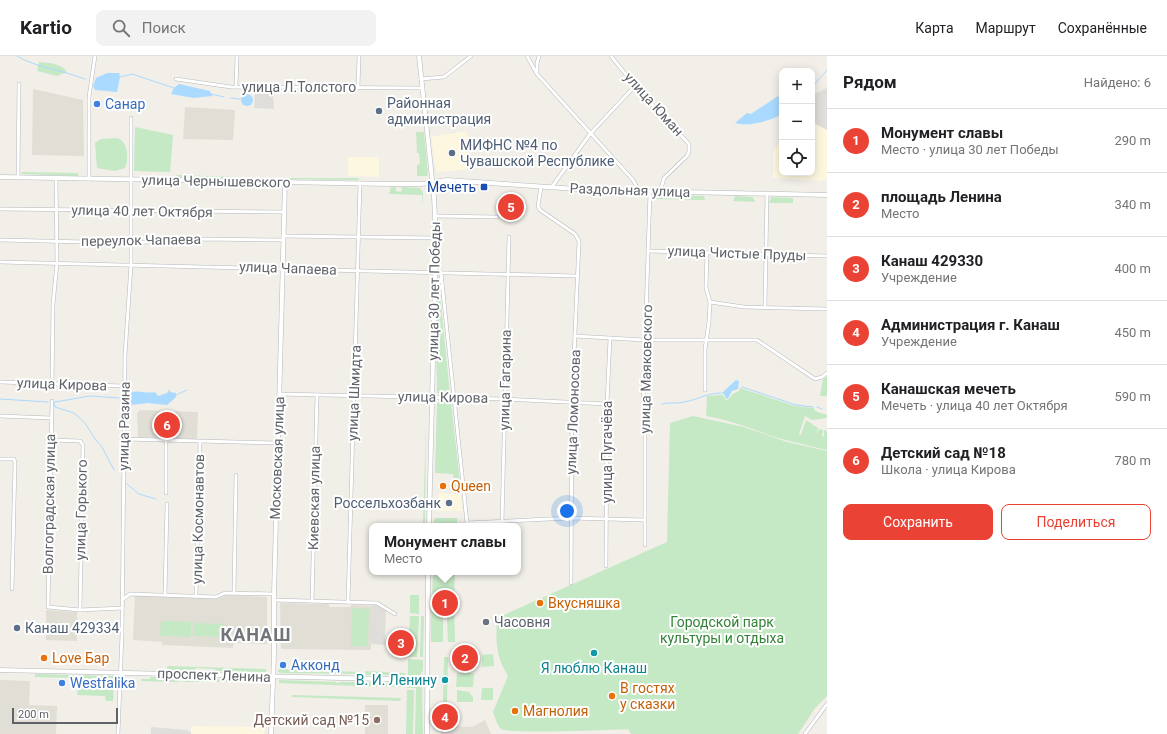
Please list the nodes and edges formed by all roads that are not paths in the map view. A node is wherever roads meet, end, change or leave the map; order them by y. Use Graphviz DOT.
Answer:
graph roads {
  1 [pos="95,56"];
  2 [pos="237,56"];
  3 [pos="359,56"];
  4 [pos="419,56"];
  5 [pos="471,56"];
  6 [pos="527,56"];
  7 [pos="539,56"];
  8 [pos="611,56"];
  9 [pos="537,74"];
  10 [pos="421,79"];
  11 [pos="176,80"];
  12 [pos="19,84"];
  13 [pos="635,86"];
  14 [pos="236,87"];
  15 [pos="358,87"];
  16 [pos="422,88"];
  17 [pos="131,118"];
  18 [pos="590,134"];
  19 [pos="0,177"];
  20 [pos="18,178"];
  21 [pos="56,178"];
  22 [pos="89,179"];
  23 [pos="131,180"];
  24 [pos="432,181"];
  25 [pos="285,182"];
  26 [pos="360,183"];
  27 [pos="542,187"];
  28 [pos="551,188"];
  29 [pos="639,191"];
  30 [pos="650,192"];
  31 [pos="660,192"];
  32 [pos="767,194"];
  33 [pos="827,195"];
  34 [pos="0,208"];
  35 [pos="56,210"];
  36 [pos="130,211"];
  37 [pos="284,212"];
  38 [pos="436,216"];
  39 [pos="497,217"];
  40 [pos="359,237"];
  41 [pos="509,237"];
  42 [pos="283,238"];
  43 [pos="436,238"];
  44 [pos="0,240"];
  45 [pos="56,242"];
  46 [pos="130,243"];
  47 [pos="648,251"];
  48 [pos="707,252"];
  49 [pos="765,254"];
  50 [pos="827,256"];
  51 [pos="0,262"];
  52 [pos="57,263"];
  53 [pos="131,265"];
  54 [pos="282,268"];
  55 [pos="358,270"];
  56 [pos="436,273"];
  57 [pos="441,273"];
  58 [pos="507,274"];
  59 [pos="576,276"];
  60 [pos="710,302"];
  61 [pos="764,307"];
  62 [pos="827,309"];
  63 [pos="575,336"];
  64 [pos="610,338"];
  65 [pos="644,340"];
  66 [pos="706,340"];
  67 [pos="827,373"];
  68 [pos="0,382"];
  69 [pos="52,384"];
  70 [pos="124,386"];
  71 [pos="705,390"];
  72 [pos="279,394"];
  73 [pos="317,395"];
  74 [pos="355,395"];
  75 [pos="432,397"];
  76 [pos="455,398"];
  77 [pos="505,399"];
  78 [pos="52,401"];
  79 [pos="572,403"];
  80 [pos="607,404"];
  81 [pos="0,416"];
  82 [pos="51,418"];
  83 [pos="124,439"];
  84 [pos="50,440"];
  85 [pos="166,441"];
  86 [pos="200,442"];
  87 [pos="278,443"];
  88 [pos="0,459"];
  89 [pos="236,475"];
  90 [pos="166,493"];
  91 [pos="166,504"];
  92 [pos="570,518"];
  93 [pos="607,518"];
  94 [pos="644,520"];
  95 [pos="502,522"];
  96 [pos="429,523"];
  97 [pos="645,545"];
  98 [pos="606,566"];
  99 [pos="428,575"];
  100 [pos="571,584"];
  101 [pos="12,589"];
  102 [pos="234,593"];
  103 [pos="164,594"];
  104 [pos="274,594"];
  105 [pos="196,596"];
  106 [pos="122,600"];
  107 [pos="274,600"];
  108 [pos="312,601"];
  109 [pos="348,602"];
  110 [pos="122,608"];
  111 [pos="80,610"];
  112 [pos="395,614"];
  113 [pos="0,670"];
  114 [pos="121,672"];
  115 [pos="274,676"];
  116 [pos="428,680"];
  117 [pos="827,704"];
  118 [pos="118,734"];
  119 [pos="271,734"];
  120 [pos="427,734"];
  121 [pos="805,734"];
  1 -- 22 [label="street"];
  2 -- 14 [label="street"];
  3 -- 15 [label="street"];
  4 -- 10 [label="street, улица 30 лет Победы"];
  5 -- 10 [label="street"];
  6 -- 9 [label="street"];
  7 -- 9 [label="street"];
  8 -- 13 [label="street, улица Юман"];
  9 -- 18 [label="street"];
  10 -- 16 [label="street, улица 30 лет Победы"];
  11 -- 14 [label="street, улица Л.Толстого"];
  12 -- 20 [label="street"];
  13 -- 18 [label="street"];
  13 -- 31 [label="street, улица Юман"];
  14 -- 15 [label="street, улица Л.Толстого"];
  15 -- 16 [label="street, улица Л.Толстого"];
  16 -- 24 [label="street, улица 30 лет Победы"];
  17 -- 23 [label="street, улица Разина"];
  18 -- 28 [label="street"];
  18 -- 29 [label="street"];
  19 -- 20 [label="street, улица Чернышевского"];
  20 -- 21 [label="street, улица Чернышевского"];
  21 -- 22 [label="street, улица Чернышевского"];
  21 -- 35 [label="street"];
  22 -- 23 [label="street, улица Чернышевского"];
  23 -- 25 [label="street, улица Чернышевского"];
  23 -- 36 [label="street, улица Разина"];
  24 -- 26 [label="street, улица Чернышевского"];
  24 -- 27 [label="street, Раздольная улица"];
  24 -- 38 [label="street, улица 30 лет Победы"];
  25 -- 26 [label="street, улица Чернышевского"];
  25 -- 37 [label="street, Московская улица"];
  26 -- 40 [label="street, улица Шмидта"];
  27 -- 28 [label="street, Раздольная улица"];
  27 -- 59 [label="street, улица Ломоносова"];
  28 -- 29 [label="street, Раздольная улица"];
  29 -- 30 [label="street, Раздольная улица"];
  30 -- 31 [label="street, Раздольная улица"];
  30 -- 47 [label="street, улица Маяковского"];
  31 -- 32 [label="street, Раздольная улица"];
  32 -- 33 [label="street, Раздольная улица"];
  32 -- 49 [label="street"];
  34 -- 35 [label="street, улица 40 лет Октября"];
  35 -- 36 [label="street, улица 40 лет Октября"];
  35 -- 45 [label="street"];
  36 -- 37 [label="street, улица 40 лет Октября"];
  36 -- 46 [label="street, улица Разина"];
  37 -- 42 [label="street, Московская улица"];
  38 -- 39 [label="street"];
  38 -- 43 [label="street, улица 30 лет Победы"];
  40 -- 42 [label="street, переулок Чапаева"];
  40 -- 43 [label="street, переулок Чапаева"];
  40 -- 55 [label="street, улица Шмидта"];
  41 -- 58 [label="street, улица Гагарина"];
  42 -- 46 [label="street, переулок Чапаева"];
  42 -- 54 [label="street, Московская улица"];
  43 -- 56 [label="street, улица 30 лет Победы"];
  44 -- 45 [label="street, переулок Чапаева"];
  45 -- 46 [label="street, переулок Чапаева"];
  45 -- 52 [label="street"];
  46 -- 53 [label="street, улица Разина"];
  47 -- 48 [label="street, улица Чистые Пруды"];
  47 -- 65 [label="street, улица Маяковского"];
  48 -- 49 [label="street, улица Чистые Пруды"];
  48 -- 60 [label="street"];
  49 -- 50 [label="street, улица Чистые Пруды"];
  49 -- 61 [label="street"];
  51 -- 52 [label="street, улица Чапаева"];
  52 -- 53 [label="street, улица Чапаева"];
  52 -- 69 [label="street"];
  53 -- 54 [label="street, улица Чапаева"];
  53 -- 70 [label="street, улица Разина"];
  54 -- 55 [label="street, улица Чапаева"];
  54 -- 72 [label="street, Московская улица"];
  55 -- 56 [label="street, улица Чапаева"];
  55 -- 74 [label="street, улица Шмидта"];
  56 -- 57 [label="street, улица Чапаева"];
  56 -- 75 [label="street, улица 30 лет Победы"];
  57 -- 58 [label="street, улица Чапаева"];
  57 -- 76 [label="street, улица 30 лет Победы"];
  58 -- 59 [label="street, улица Чапаева"];
  58 -- 77 [label="street, улица Гагарина"];
  59 -- 63 [label="street, улица Ломоносова"];
  60 -- 61 [label="street"];
  60 -- 66 [label="street"];
  61 -- 62 [label="street"];
  63 -- 64 [label="street"];
  63 -- 79 [label="street, улица Ломоносова"];
  64 -- 65 [label="street"];
  64 -- 80 [label="street, улица Пугачёва"];
  65 -- 66 [label="street"];
  65 -- 94 [label="street, улица Маяковского"];
  66 -- 67 [label="street"];
  66 -- 71 [label="street"];
  68 -- 69 [label="street, улица Кирова"];
  69 -- 70 [label="street, улица Кирова"];
  70 -- 83 [label="street, улица Разина"];
  72 -- 73 [label="street, улица Кирова"];
  72 -- 87 [label="street, Московская улица"];
  73 -- 74 [label="street, улица Кирова"];
  73 -- 108 [label="street, Киевская улица"];
  74 -- 75 [label="street, улица Кирова"];
  74 -- 109 [label="street, улица Шмидта"];
  75 -- 76 [label="street, улица Кирова"];
  75 -- 96 [label="street, улица 30 лет Победы"];
  76 -- 77 [label="street, улица Кирова"];
  76 -- 95 [label="street, улица 30 лет Победы"];
  77 -- 79 [label="street, улица Кирова"];
  77 -- 95 [label="street, улица Гагарина"];
  78 -- 82 [label="street, Волгоградская улица"];
  79 -- 80 [label="street, улица Кирова"];
  79 -- 92 [label="street, улица Ломоносова"];
  80 -- 93 [label="street, улица Пугачёва"];
  81 -- 82 [label="street"];
  82 -- 84 [label="street, Волгоградская улица"];
  83 -- 85 [label="street"];
  83 -- 106 [label="street, улица Разина"];
  84 -- 111 [label="street, Волгоградская улица"];
  84 -- 111 [label="street, улица Горького"];
  85 -- 86 [label="street"];
  85 -- 90 [label="street"];
  86 -- 87 [label="street"];
  86 -- 105 [label="street, улица Космонавтов"];
  87 -- 104 [label="street, Московская улица"];
  88 -- 101 [label="street"];
  89 -- 102 [label="street"];
  91 -- 103 [label="street"];
  92 -- 93 [label="street"];
  92 -- 95 [label="street"];
  92 -- 100 [label="street, улица Ломоносова"];
  93 -- 94 [label="street"];
  93 -- 98 [label="street, улица Пугачёва"];
  94 -- 97 [label="street, улица Маяковского"];
  99 -- 116 [label="street"];
  102 -- 104 [label="street"];
  102 -- 105 [label="street"];
  103 -- 105 [label="street"];
  103 -- 106 [label="street"];
  104 -- 107 [label="street, Московская улица"];
  106 -- 110 [label="street, улица Разина"];
  107 -- 108 [label="street"];
  107 -- 115 [label="street, Московская улица"];
  108 -- 109 [label="street"];
  109 -- 112 [label="street"];
  110 -- 111 [label="street"];
  110 -- 114 [label="street, улица Разина"];
  113 -- 114 [label="street, проспект Ленина"];
  114 -- 115 [label="street, проспект Ленина"];
  114 -- 118 [label="street, улица Разина"];
  115 -- 116 [label="street, проспект Ленина"];
  115 -- 119 [label="street, Московская улица"];
  116 -- 120 [label="street"];
  117 -- 121 [label="street"];
}
